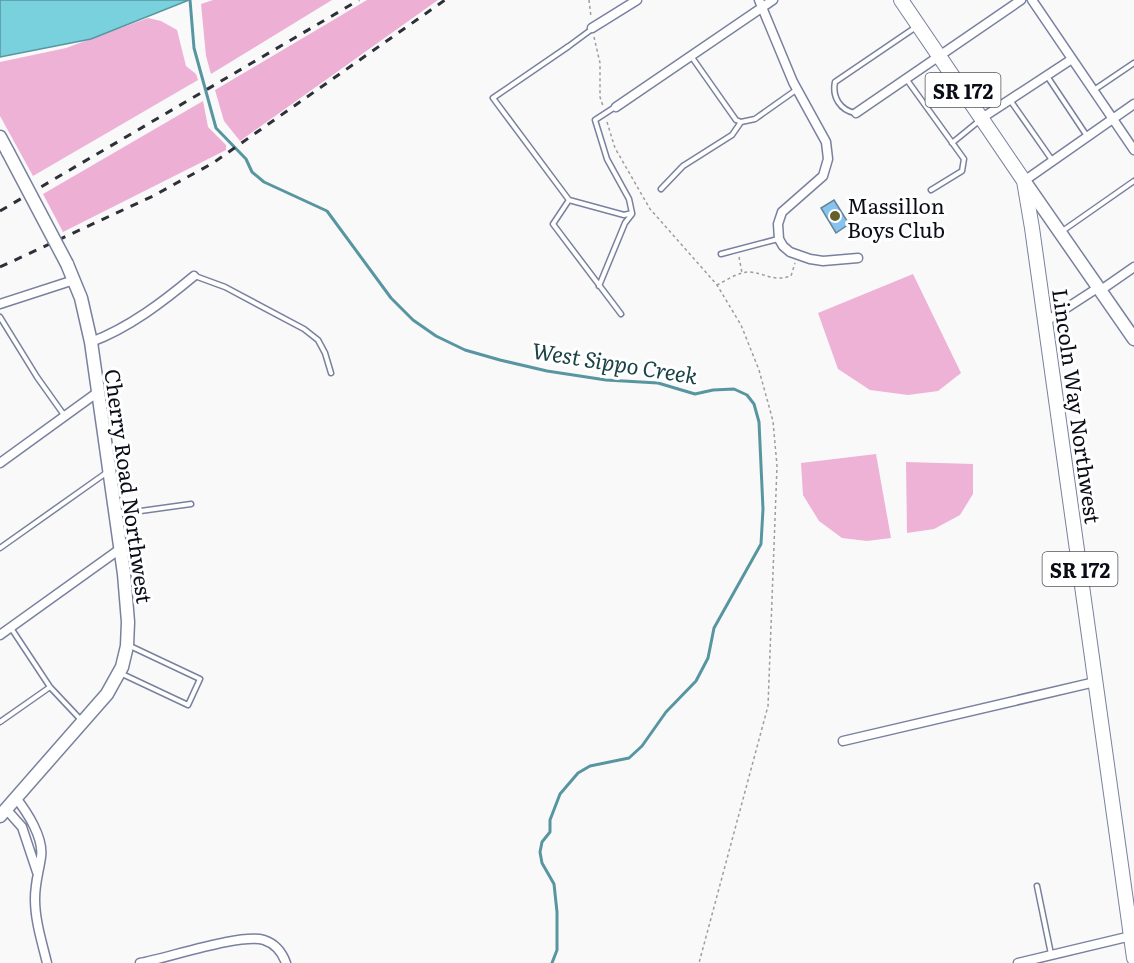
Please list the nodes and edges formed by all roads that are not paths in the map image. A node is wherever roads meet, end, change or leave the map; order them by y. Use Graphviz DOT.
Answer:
graph roads {
  1 [pos="637,0"];
  2 [pos="773,0"];
  3 [pos="1021,0"];
  4 [pos="1032,0"];
  5 [pos="903,1"];
  6 [pos="761,3"];
  7 [pos="918,25"];
  8 [pos="592,28"];
  9 [pos="690,55"];
  10 [pos="939,56"];
  11 [pos="1072,59"];
  12 [pos="1134,63"];
  13 [pos="1047,76"];
  14 [pos="906,79"];
  15 [pos="797,89"];
  16 [pos="1094,91"];
  17 [pos="1010,100"];
  18 [pos="1134,104"];
  19 [pos="616,106"];
  20 [pos="856,113"];
  21 [pos="982,118"];
  22 [pos="1113,119"];
  23 [pos="741,122"];
  24 [pos="1088,136"];
  25 [pos="0,137"];
  26 [pos="952,143"];
  27 [pos="1134,150"];
  28 [pos="1052,161"];
  29 [pos="1024,181"];
  30 [pos="1134,181"];
  31 [pos="661,189"];
  32 [pos="931,190"];
  33 [pos="568,201"];
  34 [pos="632,213"];
  35 [pos="1061,233"];
  36 [pos="779,239"];
  37 [pos="721,254"];
  38 [pos="858,258"];
  39 [pos="1134,267"];
  40 [pos="194,276"];
  41 [pos="74,280"];
  42 [pos="599,286"];
  43 [pos="1100,289"];
  44 [pos="0,304"];
  45 [pos="621,314"];
  46 [pos="0,317"];
  47 [pos="1045,322"];
  48 [pos="1134,339"];
  49 [pos="91,342"];
  50 [pos="331,374"];
  51 [pos="98,392"];
  52 [pos="65,416"];
  53 [pos="0,463"];
  54 [pos="109,471"];
  55 [pos="192,504"];
  56 [pos="115,514"];
  57 [pos="0,548"];
  58 [pos="120,549"];
  59 [pos="11,627"];
  60 [pos="0,635"];
  61 [pos="127,644"];
  62 [pos="120,672"];
  63 [pos="1095,682"];
  64 [pos="50,687"];
  65 [pos="0,722"];
  66 [pos="83,723"];
  67 [pos="843,741"];
  68 [pos="16,798"];
  69 [pos="3,813"];
  70 [pos="37,872"];
  71 [pos="1037,886"];
  72 [pos="1131,919"];
  73 [pos="1131,936"];
  74 [pos="1052,955"];
  75 [pos="1134,958"];
  76 [pos="47,963"];
  77 [pos="145,963"];
  78 [pos="286,963"];
  79 [pos="1018,963"];
  1 -- 8 [label="street"];
  2 -- 6 [label="street"];
  3 -- 10 [label="street"];
  4 -- 11 [label="street"];
  5 -- 7 [label="main road, SR 172"];
  6 -- 9 [label="street"];
  6 -- 15 [label="street"];
  7 -- 10 [label="main road, SR 172"];
  7 -- 20 [label="lane"];
  8 -- 33 [label="lane"];
  9 -- 19 [label="street"];
  9 -- 23 [label="lane"];
  10 -- 14 [label="street"];
  10 -- 21 [label="main road, SR 172"];
  11 -- 13 [label="street"];
  11 -- 16 [label="street"];
  12 -- 16 [label="lane"];
  13 -- 17 [label="street"];
  13 -- 24 [label="lane"];
  14 -- 20 [label="street"];
  14 -- 26 [label="lane"];
  15 -- 23 [label="lane"];
  15 -- 36 [label="street"];
  16 -- 22 [label="street"];
  17 -- 21 [label="street"];
  17 -- 28 [label="lane"];
  18 -- 22 [label="street"];
  19 -- 34 [label="lane"];
  21 -- 26 [label="lane"];
  21 -- 29 [label="main road, SR 172"];
  22 -- 24 [label="street"];
  22 -- 27 [label="street"];
  23 -- 31 [label="lane"];
  24 -- 28 [label="street"];
  25 -- 41 [label="street, Cherry Road Northwest, bridge"];
  26 -- 32 [label="lane"];
  28 -- 29 [label="street"];
  29 -- 35 [label="street"];
  29 -- 47 [label="main road, Lincoln Way Northwest / SR 172"];
  30 -- 35 [label="lane"];
  33 -- 34 [label="lane"];
  33 -- 42 [label="lane"];
  34 -- 42 [label="lane"];
  35 -- 43 [label="street"];
  36 -- 37 [label="lane"];
  36 -- 38 [label="street"];
  39 -- 43 [label="street"];
  40 -- 49 [label="street"];
  40 -- 50 [label="lane"];
  41 -- 44 [label="street"];
  41 -- 49 [label="street, Cherry Road Northwest"];
  42 -- 45 [label="lane"];
  43 -- 47 [label="street"];
  43 -- 48 [label="street"];
  46 -- 52 [label="lane"];
  47 -- 63 [label="main road, Lincoln Way Northwest / SR 172"];
  49 -- 51 [label="street, Cherry Road Northwest"];
  51 -- 52 [label="street"];
  51 -- 54 [label="street, Cherry Road Northwest"];
  52 -- 53 [label="street"];
  54 -- 56 [label="street, Cherry Road Northwest"];
  54 -- 57 [label="lane"];
  55 -- 56 [label="lane"];
  56 -- 58 [label="street, Cherry Road Northwest"];
  58 -- 59 [label="street"];
  58 -- 61 [label="street, Cherry Road Northwest"];
  59 -- 60 [label="street"];
  59 -- 64 [label="lane"];
  61 -- 62 [label="street, Cherry Road Northwest"];
  61 -- 62 [label="lane"];
  62 -- 66 [label="street, Cherry Road Northwest"];
  63 -- 67 [label="street"];
  63 -- 72 [label="main road, Lincoln Way Northwest / SR 172"];
  64 -- 65 [label="lane"];
  64 -- 66 [label="lane"];
  66 -- 68 [label="street, Cherry Road Northwest"];
  68 -- 69 [label="street, Cherry Road Northwest"];
  68 -- 70 [label="street"];
  69 -- 70 [label="street"];
  70 -- 76 [label="street"];
  71 -- 74 [label="lane"];
  72 -- 73 [label="main road, Lincoln Way Northwest / SR 172"];
  73 -- 74 [label="street"];
  73 -- 75 [label="main road, Lincoln Way Northwest / SR 172"];
  74 -- 79 [label="street"];
  77 -- 78 [label="street"];
}
